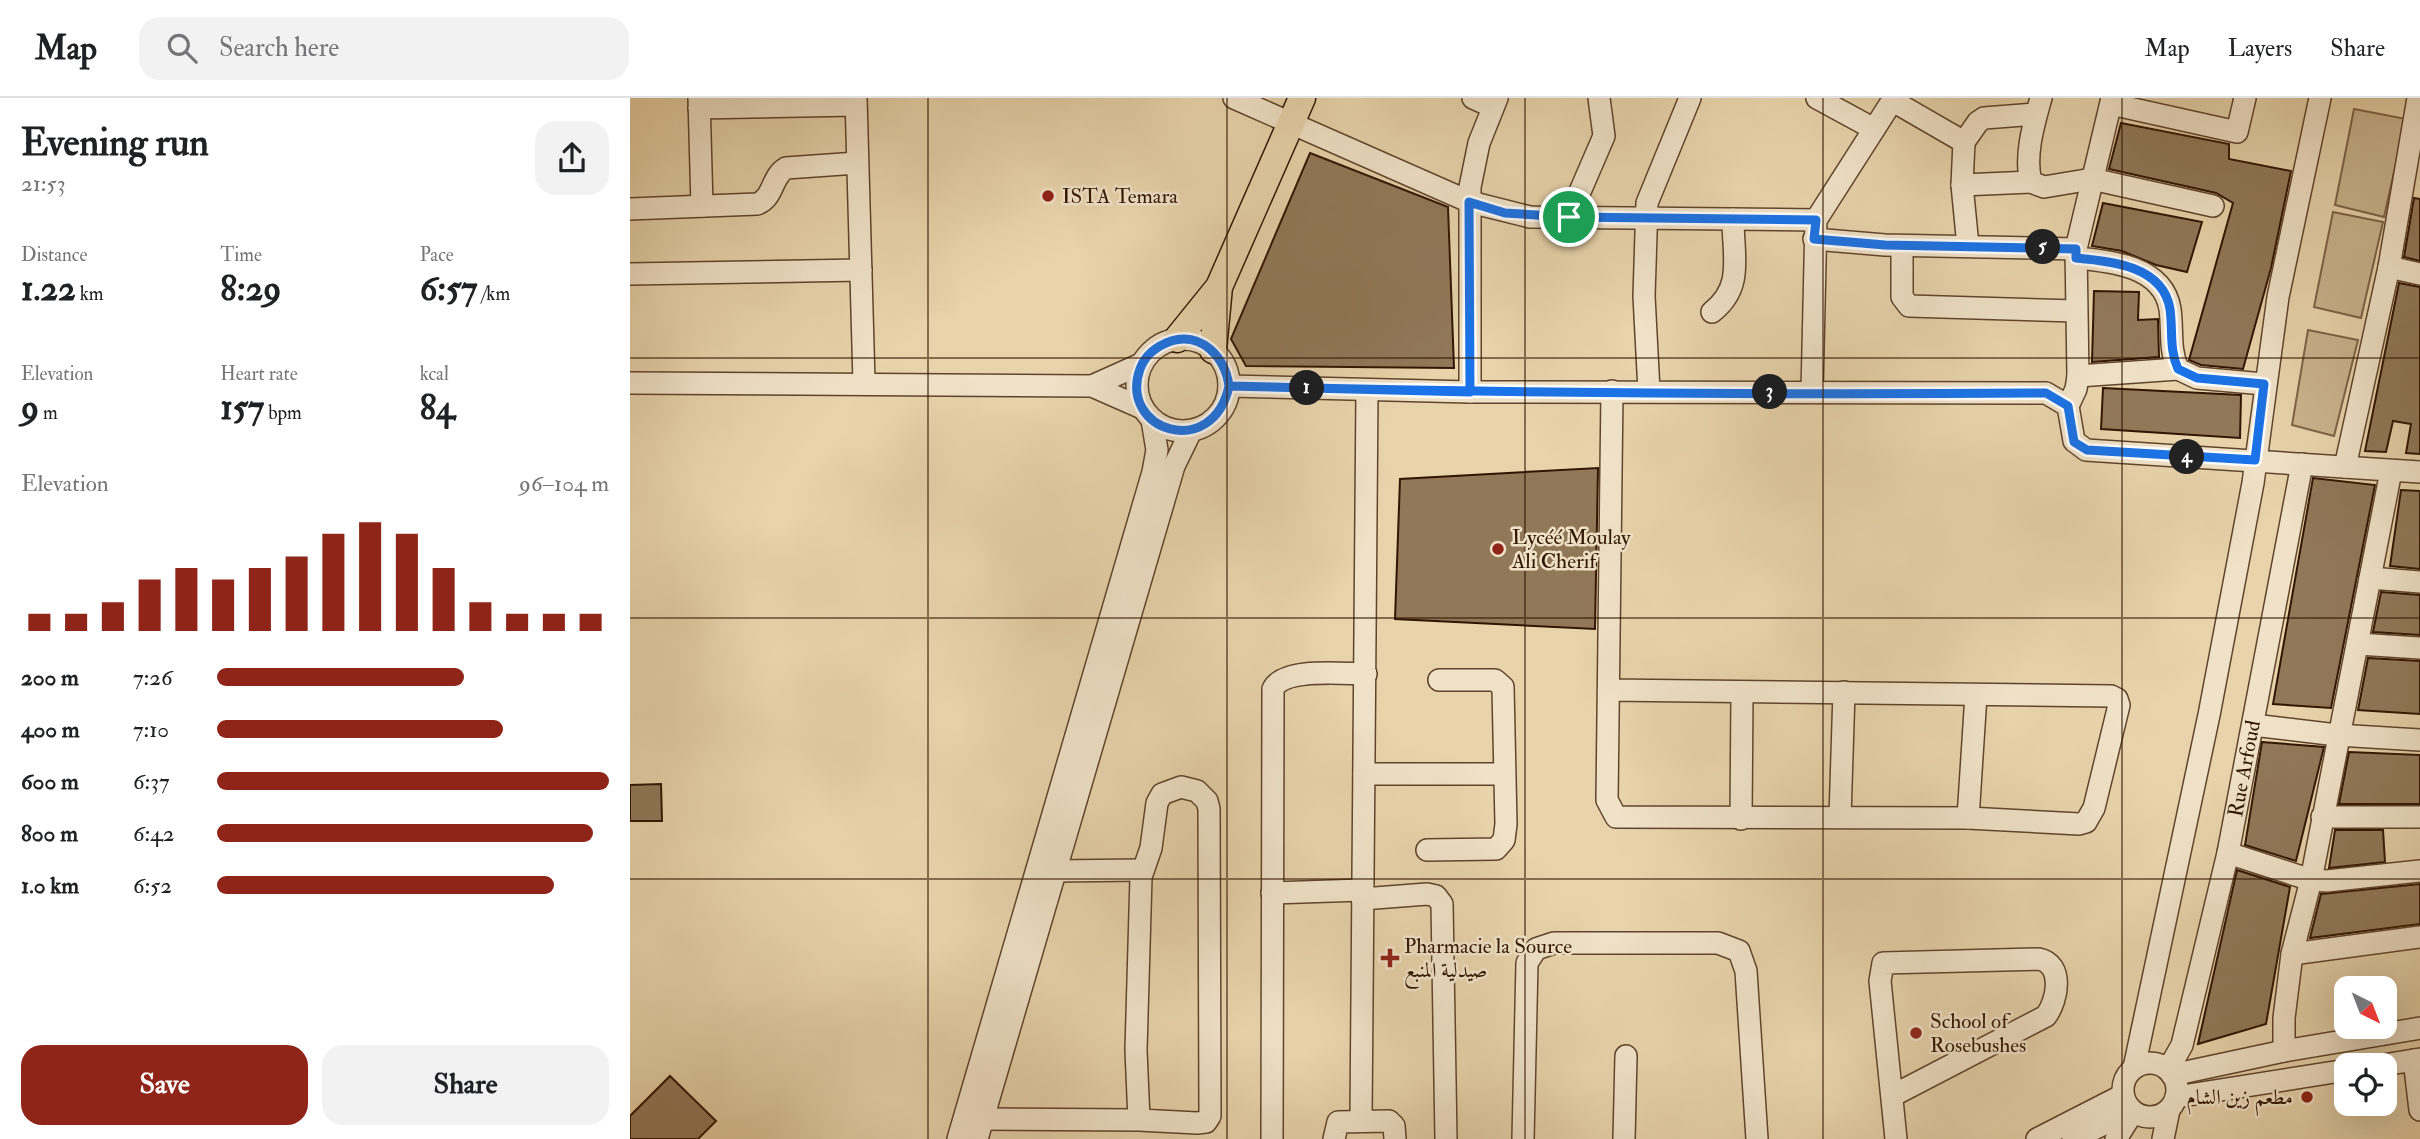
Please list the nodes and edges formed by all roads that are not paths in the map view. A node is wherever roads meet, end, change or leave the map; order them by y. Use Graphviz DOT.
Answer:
graph roads {
  1 [pos="1234,98"];
  2 [pos="1302,98"];
  3 [pos="1473,98"];
  4 [pos="1599,98"];
  5 [pos="1690,98"];
  6 [pos="1817,98"];
  7 [pos="2245,98"];
  8 [pos="2320,98"];
  9 [pos="1894,99"];
  10 [pos="2112,101"];
  11 [pos="2413,101"];
  12 [pos="855,102"];
  13 [pos="699,103"];
  14 [pos="1495,103"];
  15 [pos="2038,106"];
  16 [pos="1291,122"];
  17 [pos="1874,129"];
  18 [pos="1964,142"];
  19 [pos="857,163"];
  20 [pos="2092,179"];
  21 [pos="2031,182"];
  22 [pos="1962,185"];
  23 [pos="1469,202"];
  24 [pos="702,206"];
  25 [pos="2213,206"];
  26 [pos="630,209"];
  27 [pos="1569,217"];
  28 [pos="1646,217"];
  29 [pos="1733,219"];
  30 [pos="1815,230"];
  31 [pos="1902,246"];
  32 [pos="1968,246"];
  33 [pos="2076,254"];
  34 [pos="2389,267"];
  35 [pos="861,270"];
  36 [pos="630,274"];
  37 [pos="2420,274"];
  38 [pos="1219,287"];
  39 [pos="2075,311"];
  40 [pos="1712,312"];
  41 [pos="1177,340"];
  42 [pos="1213,350"];
  43 [pos="1142,365"];
  44 [pos="2178,369"];
  45 [pos="2078,376"];
  46 [pos="864,382"];
  47 [pos="630,383"];
  48 [pos="2264,384"];
  49 [pos="1092,386"];
  50 [pos="1229,386"];
  51 [pos="1367,390"];
  52 [pos="1612,391"];
  53 [pos="1648,391"];
  54 [pos="1470,392"];
  55 [pos="1812,392"];
  56 [pos="2068,406"];
  57 [pos="1147,414"];
  58 [pos="1191,431"];
  59 [pos="2255,460"];
  60 [pos="2302,464"];
  61 [pos="2345,467"];
  62 [pos="2391,471"];
  63 [pos="2420,472"];
  64 [pos="2370,578"];
  65 [pos="2420,582"];
  66 [pos="2358,644"];
  67 [pos="2420,648"];
  68 [pos="1366,674"];
  69 [pos="1439,680"];
  70 [pos="1610,690"];
  71 [pos="1844,692"];
  72 [pos="1742,694"];
  73 [pos="1976,695"];
  74 [pos="2253,725"];
  75 [pos="2337,735"];
  76 [pos="2420,740"];
  77 [pos="1364,774"];
  78 [pos="1504,774"];
  79 [pos="1840,817"];
  80 [pos="2322,817"];
  81 [pos="2420,817"];
  82 [pos="1968,818"];
  83 [pos="1741,819"];
  84 [pos="1427,850"];
  85 [pos="2228,853"];
  86 [pos="1143,870"];
  87 [pos="1054,871"];
  88 [pos="2420,871"];
  89 [pos="2311,880"];
  90 [pos="1272,893"];
  91 [pos="1362,894"];
  92 [pos="2420,937"];
  93 [pos="2292,954"];
  94 [pos="2420,1028"];
  95 [pos="2284,1051"];
  96 [pos="1626,1056"];
  97 [pos="2417,1059"];
  98 [pos="2397,1062"];
  99 [pos="2134,1068"];
  100 [pos="2170,1072"];
  101 [pos="2334,1072"];
  102 [pos="1892,1096"];
  103 [pos="2173,1103"];
  104 [pos="2129,1106"];
  105 [pos="2420,1110"];
  106 [pos="1361,1119"];
  107 [pos="1139,1120"];
  108 [pos="980,1129"];
  109 [pos="1056,1129"];
  110 [pos="2074,1135"];
  111 [pos="1751,1137"];
  112 [pos="958,1139"];
  113 [pos="1272,1139"];
  114 [pos="1334,1139"];
  115 [pos="1395,1139"];
  116 [pos="1446,1139"];
  117 [pos="1523,1139"];
  118 [pos="1624,1139"];
  119 [pos="1896,1139"];
  120 [pos="2037,1139"];
  121 [pos="2116,1139"];
  122 [pos="2163,1139"];
  1 -- 16 [label="street"];
  2 -- 16 [label="main road"];
  3 -- 14 [label="street"];
  4 -- 27 [label="street"];
  5 -- 28 [label="street"];
  6 -- 17 [label="street"];
  7 -- 10 [label="street"];
  8 -- 48 [label="street"];
  9 -- 17 [label="street"];
  9 -- 18 [label="street"];
  10 -- 20 [label="street"];
  11 -- 34 [label="street"];
  12 -- 13 [label="street"];
  12 -- 19 [label="street"];
  13 -- 24 [label="street"];
  14 -- 23 [label="street"];
  15 -- 18 [label="street"];
  15 -- 21 [label="street"];
  16 -- 23 [label="street"];
  16 -- 38 [label="main road"];
  17 -- 30 [label="street"];
  18 -- 22 [label="street"];
  19 -- 24 [label="street"];
  19 -- 35 [label="street"];
  20 -- 21 [label="street"];
  20 -- 25 [label="street"];
  20 -- 33 [label="street"];
  21 -- 22 [label="street"];
  22 -- 32 [label="street"];
  23 -- 27 [label="street"];
  23 -- 54 [label="street"];
  24 -- 26 [label="street"];
  27 -- 28 [label="street"];
  28 -- 29 [label="street"];
  28 -- 53 [label="street"];
  29 -- 30 [label="street"];
  29 -- 40 [label="street"];
  30 -- 31 [label="street"];
  30 -- 55 [label="street"];
  31 -- 32 [label="street"];
  31 -- 39 [label="street"];
  32 -- 33 [label="street"];
  33 -- 39 [label="street"];
  33 -- 44 [label="street"];
  34 -- 37 [label="street"];
  34 -- 61 [label="street"];
  35 -- 36 [label="street"];
  35 -- 46 [label="street"];
  38 -- 41 [label="main road"];
  38 -- 42 [label="main road"];
  39 -- 45 [label="street"];
  41 -- 42 [label="street"];
  41 -- 43 [label="street"];
  42 -- 50 [label="street"];
  43 -- 49 [label="street"];
  43 -- 57 [label="street"];
  44 -- 45 [label="street"];
  44 -- 48 [label="street"];
  45 -- 56 [label="street"];
  46 -- 47 [label="street"];
  46 -- 49 [label="street"];
  48 -- 59 [label="street"];
  49 -- 57 [label="street"];
  50 -- 51 [label="street"];
  50 -- 58 [label="street"];
  51 -- 54 [label="street"];
  51 -- 68 [label="street"];
  52 -- 53 [label="street"];
  52 -- 54 [label="street"];
  52 -- 70 [label="street"];
  53 -- 55 [label="street"];
  55 -- 56 [label="street"];
  56 -- 59 [label="street"];
  57 -- 58 [label="street"];
  57 -- 112 [label="street"];
  58 -- 87 [label="street"];
  59 -- 60 [label="street"];
  59 -- 99 [label="street"];
  60 -- 61 [label="street"];
  60 -- 74 [label="street, Rue Arfoud"];
  61 -- 62 [label="street"];
  62 -- 63 [label="street"];
  62 -- 64 [label="street"];
  64 -- 65 [label="street"];
  64 -- 66 [label="street"];
  66 -- 67 [label="street"];
  66 -- 75 [label="street"];
  68 -- 77 [label="street"];
  68 -- 90 [label="street"];
  69 -- 78 [label="street"];
  70 -- 72 [label="street"];
  70 -- 83 [label="street"];
  71 -- 72 [label="street"];
  71 -- 73 [label="street"];
  71 -- 79 [label="street"];
  72 -- 83 [label="street"];
  73 -- 82 [label="street"];
  73 -- 82 [label="street"];
  74 -- 75 [label="street"];
  74 -- 85 [label="street, Rue Arfoud"];
  75 -- 76 [label="street"];
  75 -- 80 [label="street"];
  77 -- 78 [label="street"];
  77 -- 91 [label="street"];
  78 -- 84 [label="street"];
  79 -- 82 [label="street"];
  79 -- 83 [label="street"];
  80 -- 81 [label="street"];
  80 -- 89 [label="street"];
  85 -- 89 [label="street"];
  85 -- 100 [label="street, Rue Arfoud"];
  86 -- 87 [label="street"];
  86 -- 107 [label="street"];
  86 -- 107 [label="street"];
  87 -- 108 [label="street"];
  88 -- 89 [label="street"];
  89 -- 93 [label="street"];
  90 -- 91 [label="street"];
  90 -- 113 [label="street"];
  91 -- 106 [label="street"];
  91 -- 116 [label="street"];
  92 -- 93 [label="street"];
  93 -- 95 [label="street"];
  94 -- 95 [label="street"];
  95 -- 100 [label="street"];
  96 -- 118 [label="street"];
  97 -- 98 [label="street"];
  97 -- 105 [label="street"];
  99 -- 100 [label="street"];
  99 -- 104 [label="street"];
  100 -- 103 [label="street"];
  101 -- 103 [label="street"];
  102 -- 102 [label="street"];
  102 -- 119 [label="street"];
  103 -- 104 [label="street"];
  103 -- 122 [label="street"];
  104 -- 110 [label="street"];
  104 -- 121 [label="street"];
  106 -- 114 [label="street"];
  106 -- 115 [label="street"];
  107 -- 109 [label="street"];
  108 -- 109 [label="street"];
  110 -- 120 [label="street"];
  111 -- 117 [label="street"];
}
